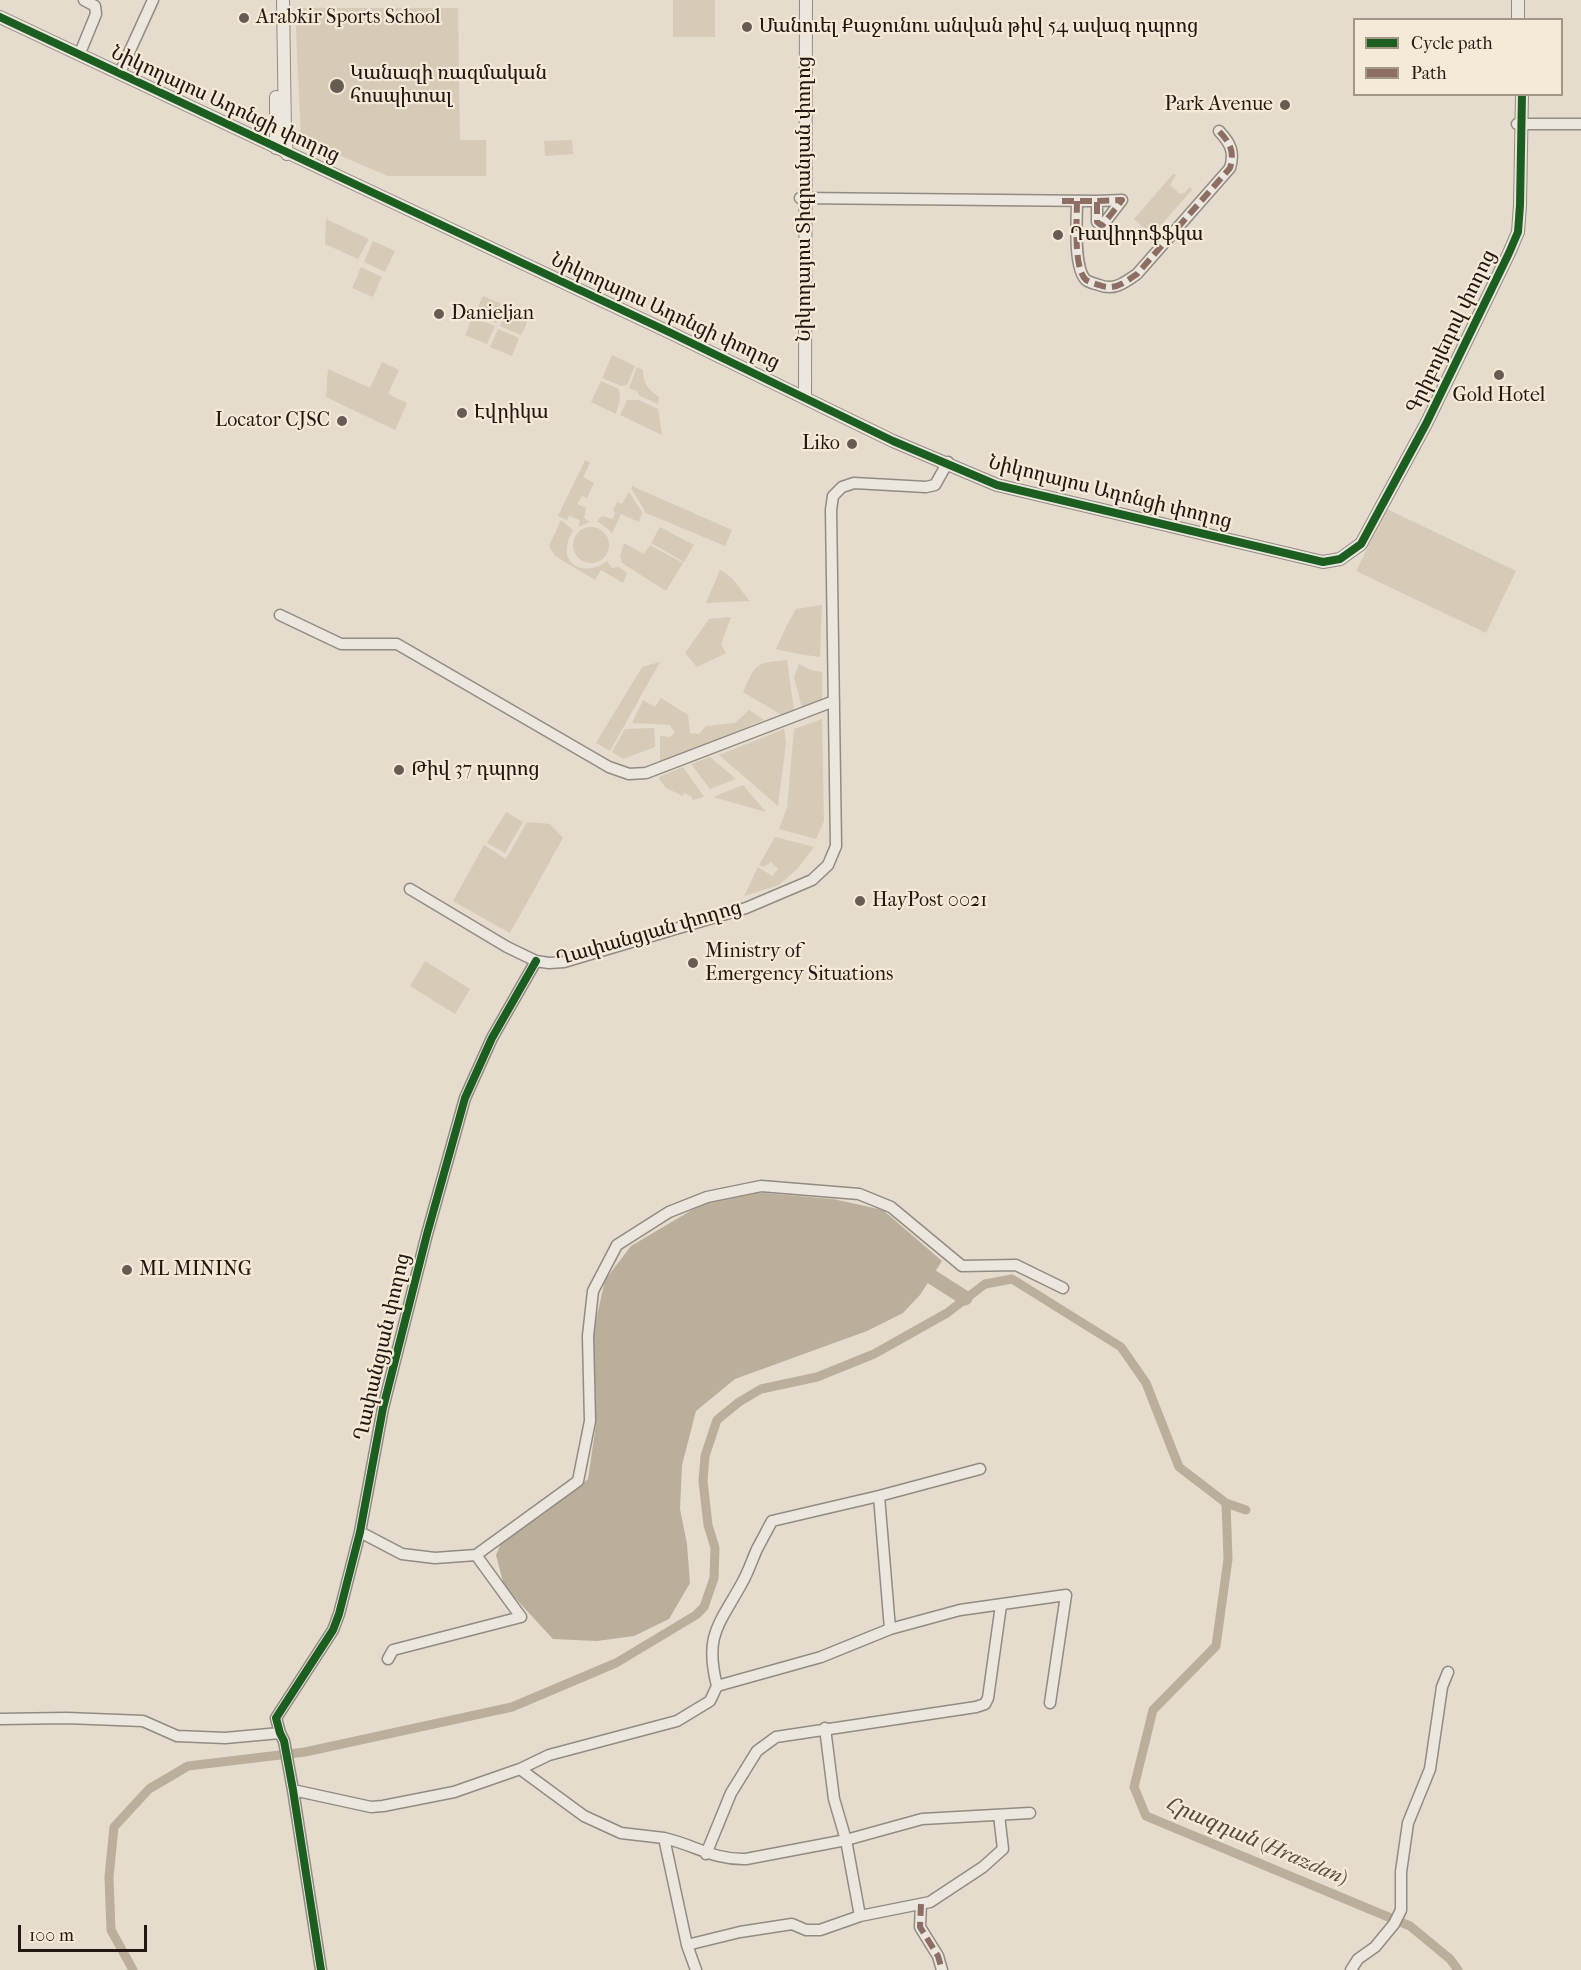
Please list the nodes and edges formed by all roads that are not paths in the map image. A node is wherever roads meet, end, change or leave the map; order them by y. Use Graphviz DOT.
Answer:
graph roads {
  1 [pos="84,0"];
  2 [pos="153,0"];
  3 [pos="276,0"];
  4 [pos="283,0"];
  5 [pos="799,0"];
  6 [pos="806,0"];
  7 [pos="1520,0"];
  8 [pos="0,10"];
  9 [pos="0,17"];
  10 [pos="1518,18"];
  11 [pos="1522,18"];
  12 [pos="82,48"];
  13 [pos="122,68"];
  14 [pos="1520,96"];
  15 [pos="1520,124"];
  16 [pos="1581,124"];
  17 [pos="1219,130"];
  18 [pos="281,147"];
  19 [pos="803,198"];
  20 [pos="1077,201"];
  21 [pos="1097,201"];
  22 [pos="803,395"];
  23 [pos="947,463"];
  24 [pos="1339,557"];
  25 [pos="280,615"];
  26 [pos="834,701"];
  27 [pos="410,889"];
  28 [pos="536,961"];
  29 [pos="1063,1288"];
  30 [pos="980,1469"];
  31 [pos="879,1496"];
  32 [pos="360,1532"];
  33 [pos="476,1555"];
  34 [pos="1000,1605"];
  35 [pos="890,1629"];
  36 [pos="388,1659"];
  37 [pos="1448,1672"];
  38 [pos="717,1686"];
  39 [pos="1050,1703"];
  40 [pos="0,1719"];
  41 [pos="825,1728"];
  42 [pos="282,1737"];
  43 [pos="520,1769"];
  44 [pos="293,1790"];
  45 [pos="1030,1813"];
  46 [pos="999,1815"];
  47 [pos="664,1838"];
  48 [pos="846,1840"];
  49 [pos="706,1854"];
  50 [pos="921,1904"];
  51 [pos="860,1916"];
  52 [pos="687,1944"];
  53 [pos="321,1970"];
  54 [pos="696,1970"];
  55 [pos="942,1970"];
  56 [pos="1352,1970"];
  1 -- 12 [label="street"];
  2 -- 13 [label="street"];
  3 -- 18 [label="street"];
  4 -- 18 [label="street"];
  5 -- 19 [label="street, Նիկողայոս Տիգրանյան փողոց"];
  6 -- 19 [label="street, Նիկողայոս Տիգրանյան փողոց"];
  7 -- 10 [label="street"];
  7 -- 11 [label="street"];
  8 -- 12 [label="street, Նիկողայոս Ադոնցի փողոց"];
  9 -- 18 [label="street, Նիկողայոս Ադոնցի փողոց"];
  12 -- 13 [label="street, Նիկողայոս Ադոնցի փողոց"];
  13 -- 18 [label="street, Նիկողայոս Ադոնցի փողոց"];
  14 -- 15 [label="street, Գրիբոյեդով փողոց"];
  15 -- 16 [label="street"];
  15 -- 24 [label="street, Գրիբոյեդով փողոց"];
  17 -- 20 [label="street"];
  18 -- 22 [label="street, Նիկողայոս Ադոնցի փողոց"];
  19 -- 20 [label="street"];
  19 -- 22 [label="street, Նիկողայոս Տիգրանյան փողոց"];
  20 -- 21 [label="street"];
  22 -- 23 [label="street, Նիկողայոս Ադոնցի փողոց"];
  23 -- 24 [label="street, Նիկողայոս Ադոնցի փողոց"];
  23 -- 26 [label="street, Ղափանցյան փողոց"];
  25 -- 26 [label="street"];
  26 -- 28 [label="street, Ղափանցյան փողոց"];
  27 -- 28 [label="street"];
  28 -- 32 [label="street, Ղափանցյան փողոց"];
  29 -- 33 [label="street"];
  30 -- 31 [label="street"];
  31 -- 35 [label="street"];
  31 -- 38 [label="street"];
  32 -- 33 [label="street"];
  32 -- 42 [label="street, Ղափանցյան փողոց"];
  33 -- 36 [label="street"];
  34 -- 35 [label="street"];
  34 -- 39 [label="street"];
  34 -- 41 [label="street"];
  35 -- 38 [label="street"];
  37 -- 56 [label="street"];
  38 -- 43 [label="street"];
  40 -- 42 [label="street"];
  41 -- 48 [label="street"];
  41 -- 49 [label="street"];
  42 -- 44 [label="street, Ղափանցյան փողոց"];
  43 -- 44 [label="street"];
  43 -- 47 [label="street"];
  44 -- 53 [label="street"];
  45 -- 46 [label="street"];
  46 -- 48 [label="street"];
  46 -- 50 [label="street"];
  47 -- 49 [label="street"];
  47 -- 52 [label="street"];
  48 -- 49 [label="street"];
  48 -- 51 [label="street"];
  50 -- 51 [label="street"];
  50 -- 55 [label="street"];
  51 -- 52 [label="street"];
  52 -- 54 [label="street"];
}
